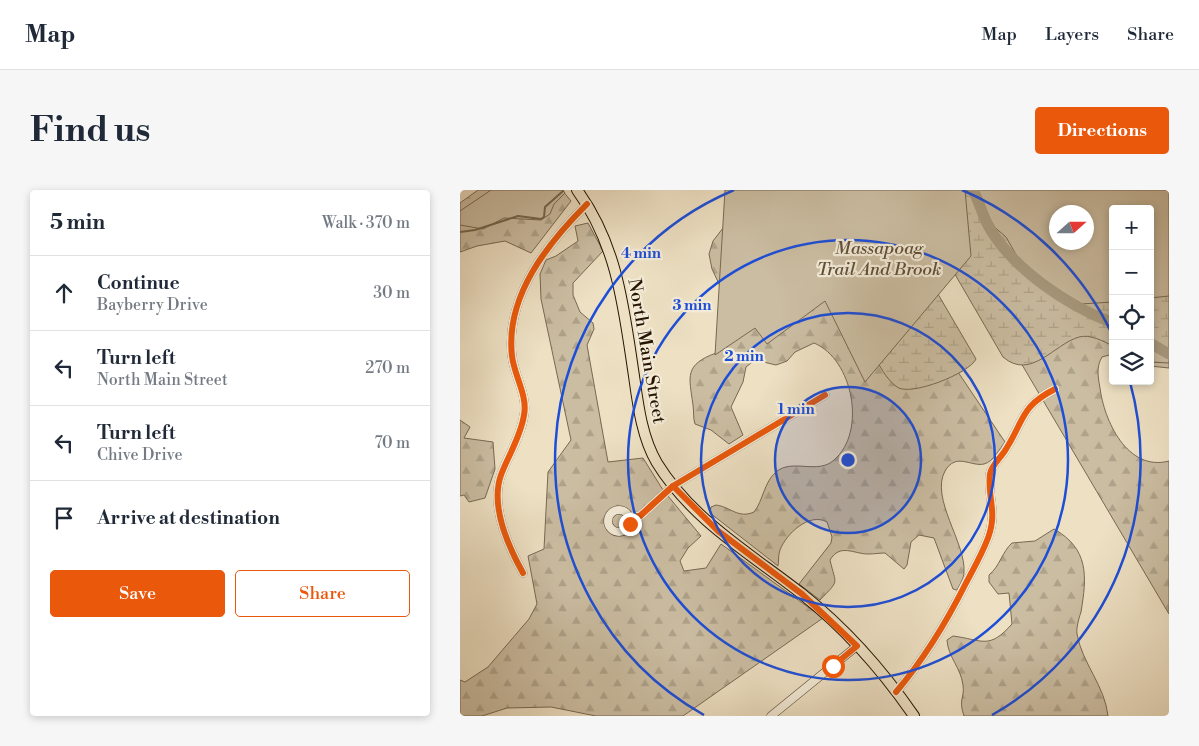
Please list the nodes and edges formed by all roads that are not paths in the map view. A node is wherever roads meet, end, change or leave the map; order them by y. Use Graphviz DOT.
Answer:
graph roads {
  1 [pos="578,190"];
  2 [pos="587,204"];
  3 [pos="1055,389"];
  4 [pos="825,395"];
  5 [pos="673,486"];
  6 [pos="630,517"];
  7 [pos="523,573"];
  8 [pos="857,646"];
  9 [pos="896,692"];
  10 [pos="771,716"];
  11 [pos="914,716"];
  1 -- 2 [label="main road, North Main Street"];
  2 -- 5 [label="main road, North Main Street"];
  2 -- 7 [label="street"];
  3 -- 9 [label="street"];
  4 -- 5 [label="street"];
  5 -- 6 [label="street"];
  5 -- 8 [label="main road, North Main Street"];
  8 -- 9 [label="main road, North Main Street"];
  8 -- 10 [label="street"];
  9 -- 11 [label="main road, North Main Street"];
}
